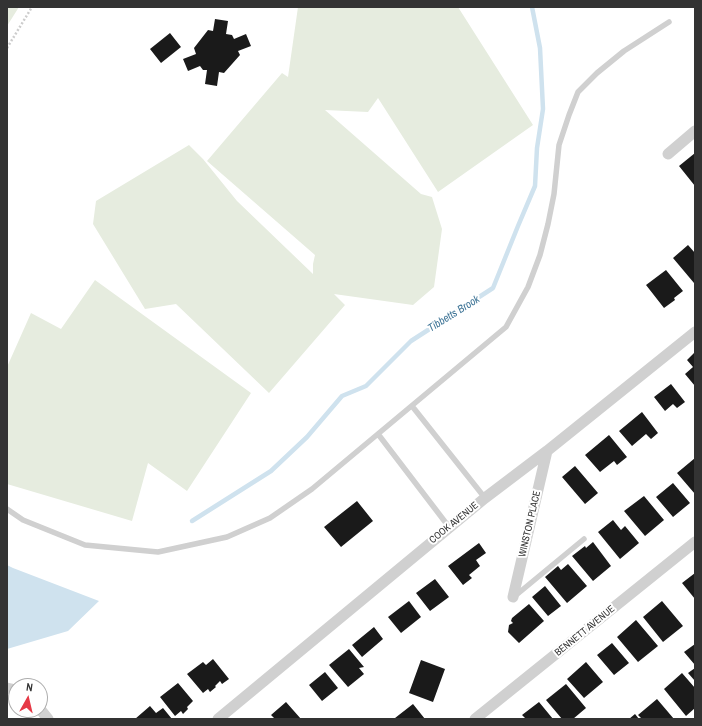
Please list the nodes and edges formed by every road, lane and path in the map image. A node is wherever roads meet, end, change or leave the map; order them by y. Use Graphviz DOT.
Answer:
graph roads {
  1 [pos="32,7"];
  2 [pos="669,22"];
  3 [pos="7,48"];
  4 [pos="695,131"];
  5 [pos="668,154"];
  6 [pos="695,332"];
  7 [pos="412,406"];
  8 [pos="378,434"];
  9 [pos="547,451"];
  10 [pos="485,498"];
  11 [pos="7,509"];
  12 [pos="449,527"];
  13 [pos="584,539"];
  14 [pos="695,542"];
  15 [pos="513,597"];
  16 [pos="218,719"];
  17 [pos="475,719"];
  1 -- 3 [label="path"];
  2 -- 7 [label="lane"];
  4 -- 5 [label="street"];
  6 -- 9 [label="street, COOK AVENUE"];
  7 -- 8 [label="lane"];
  7 -- 10 [label="lane"];
  8 -- 11 [label="lane"];
  8 -- 12 [label="lane"];
  9 -- 10 [label="street, COOK AVENUE"];
  9 -- 15 [label="street, WINSTON PLACE"];
  10 -- 12 [label="street, COOK AVENUE"];
  12 -- 16 [label="street, COOK AVENUE"];
  13 -- 15 [label="lane"];
  14 -- 17 [label="street, BENNETT AVENUE"];
}
